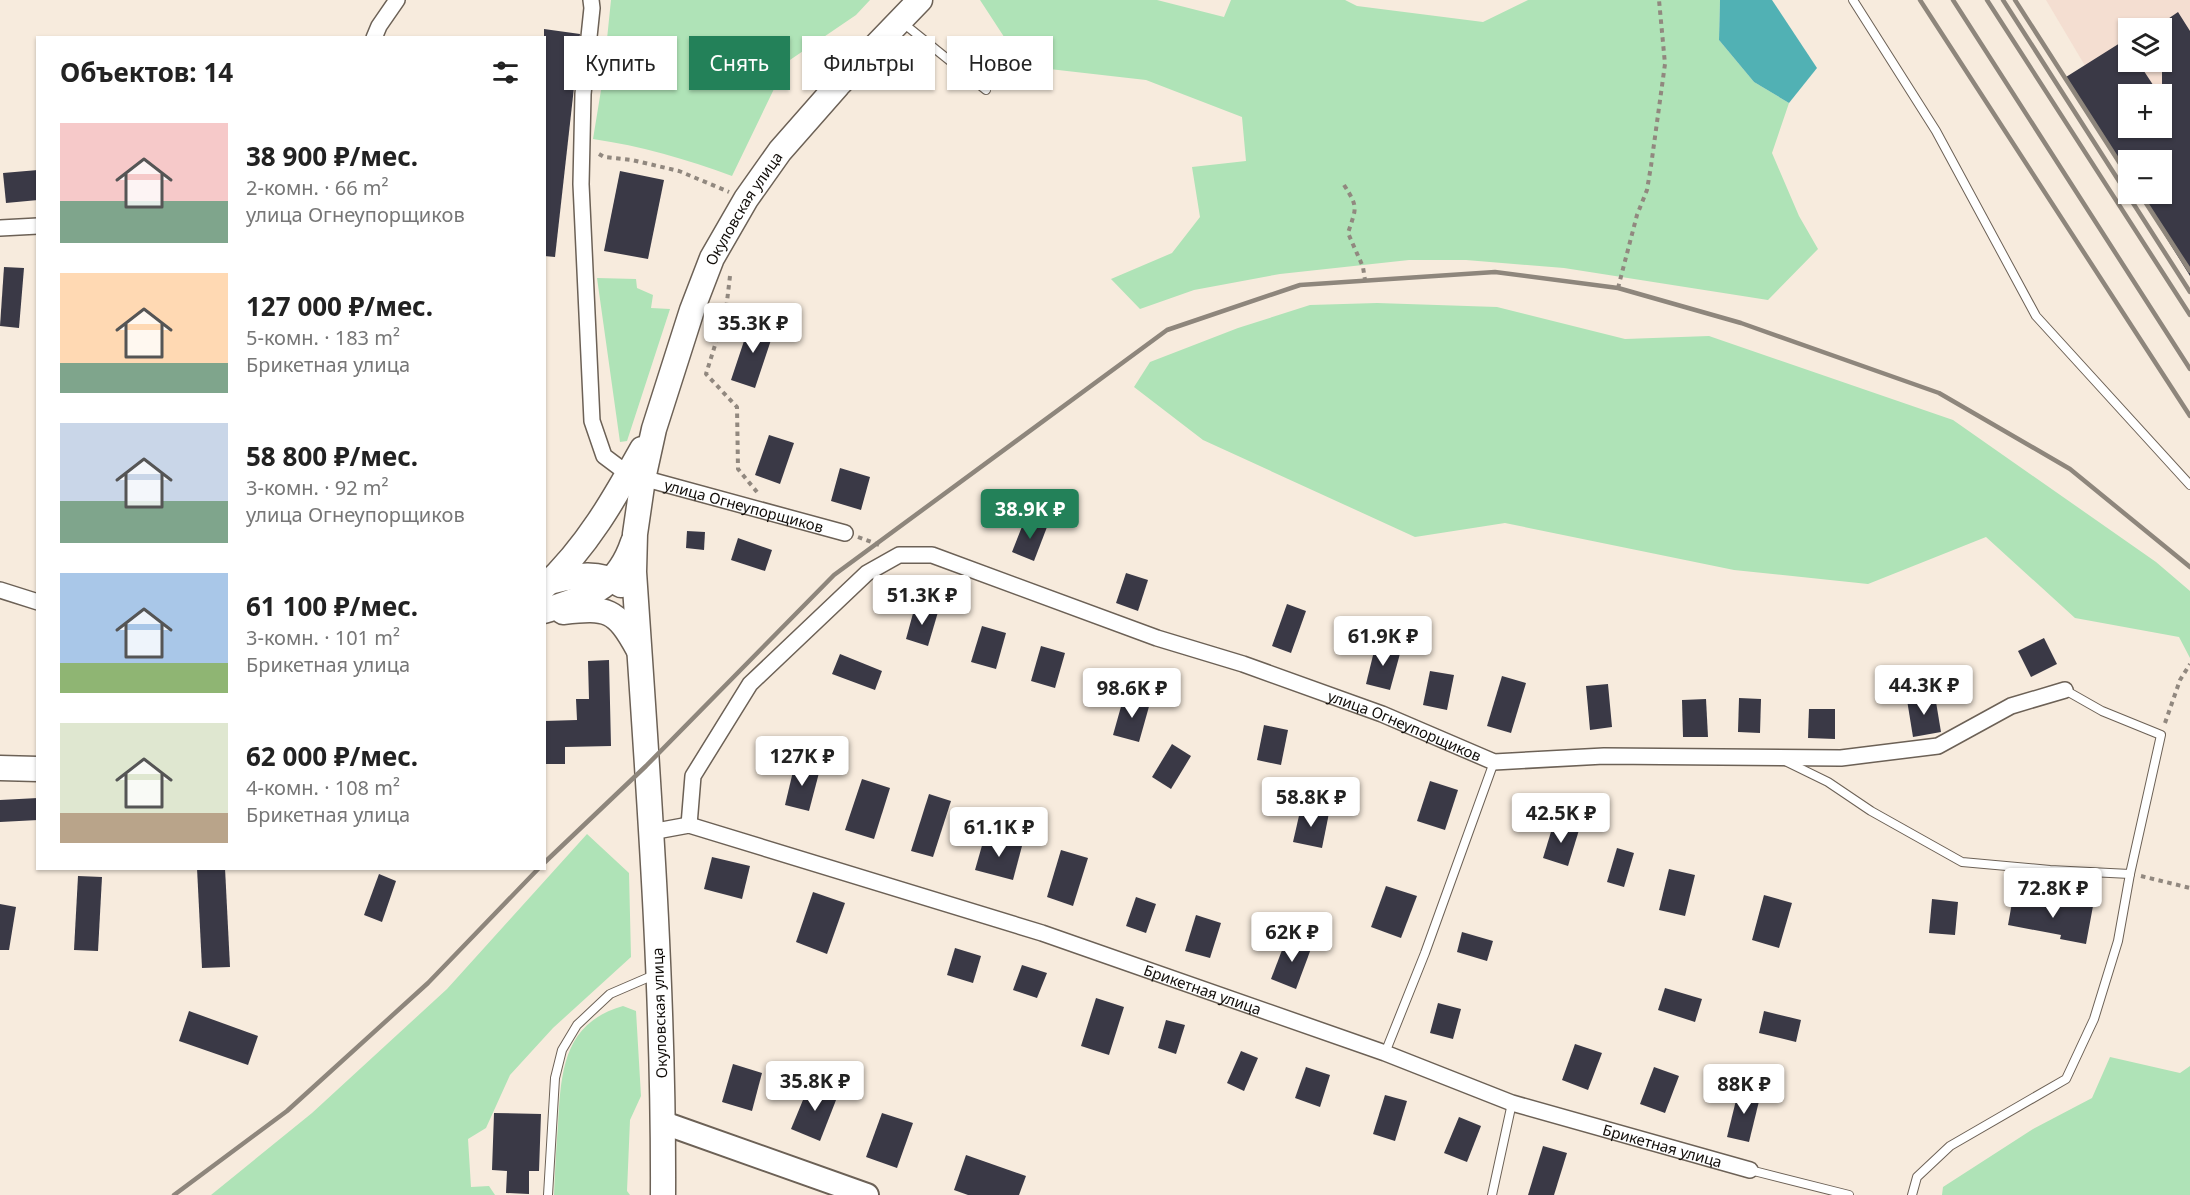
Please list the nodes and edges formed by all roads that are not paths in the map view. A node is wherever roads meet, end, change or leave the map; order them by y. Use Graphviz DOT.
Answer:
graph roads {
  1 [pos="397,0"];
  2 [pos="591,0"];
  3 [pos="920,0"];
  4 [pos="1853,0"];
  5 [pos="900,20"];
  6 [pos="375,36"];
  7 [pos="947,58"];
  8 [pos="36,226"];
  9 [pos="0,228"];
  10 [pos="635,477"];
  11 [pos="2190,485"];
  12 [pos="845,533"];
  13 [pos="635,534"];
  14 [pos="612,579"];
  15 [pos="547,585"];
  16 [pos="0,590"];
  17 [pos="36,601"];
  18 [pos="546,611"];
  19 [pos="546,612"];
  20 [pos="637,612"];
  21 [pos="640,654"];
  22 [pos="2065,690"];
  23 [pos="1775,757"];
  24 [pos="1494,762"];
  25 [pos="0,768"];
  26 [pos="36,769"];
  27 [pos="689,825"];
  28 [pos="651,832"];
  29 [pos="2130,874"];
  30 [pos="658,974"];
  31 [pos="1384,1053"];
  32 [pos="1512,1103"];
  33 [pos="664,1123"];
  34 [pos="1750,1170"];
  35 [pos="548,1195"];
  36 [pos="663,1195"];
  37 [pos="867,1195"];
  38 [pos="1492,1195"];
  39 [pos="1849,1195"];
  40 [pos="1912,1195"];
  1 -- 6 [label="street"];
  2 -- 10 [label="street"];
  3 -- 5 [label="main road, Окуловская улица"];
  4 -- 11 [label="lane"];
  5 -- 7 [label="lane"];
  5 -- 10 [label="main road, Окуловская улица"];
  8 -- 9 [label="street"];
  10 -- 12 [label="street, улица Огнеупорщиков"];
  10 -- 13 [label="main road, Окуловская улица"];
  10 -- 15 [label="main road"];
  13 -- 14 [label="main road"];
  13 -- 20 [label="main road, Окуловская улица"];
  14 -- 15 [label="main road"];
  14 -- 18 [label="main road"];
  14 -- 20 [label="main road"];
  16 -- 17 [label="street"];
  19 -- 21 [label="main road"];
  20 -- 21 [label="main road, Окуловская улица"];
  21 -- 28 [label="main road, Окуловская улица"];
  22 -- 23 [label="street, улица Огнеупорщиков"];
  22 -- 29 [label="lane"];
  23 -- 24 [label="street, улица Огнеупорщиков"];
  23 -- 29 [label="lane"];
  24 -- 27 [label="street, улица Огнеупорщиков"];
  24 -- 31 [label="lane"];
  25 -- 26 [label="main road"];
  27 -- 28 [label="street, Брикетная улица"];
  27 -- 31 [label="street, Брикетная улица"];
  28 -- 30 [label="main road, Окуловская улица"];
  29 -- 40 [label="lane"];
  30 -- 33 [label="main road, Окуловская улица"];
  30 -- 35 [label="lane"];
  31 -- 32 [label="street, Брикетная улица"];
  32 -- 34 [label="street, Брикетная улица"];
  32 -- 38 [label="lane"];
  33 -- 36 [label="main road, Окуловская улица"];
  33 -- 37 [label="street"];
  34 -- 39 [label="lane"];
}
